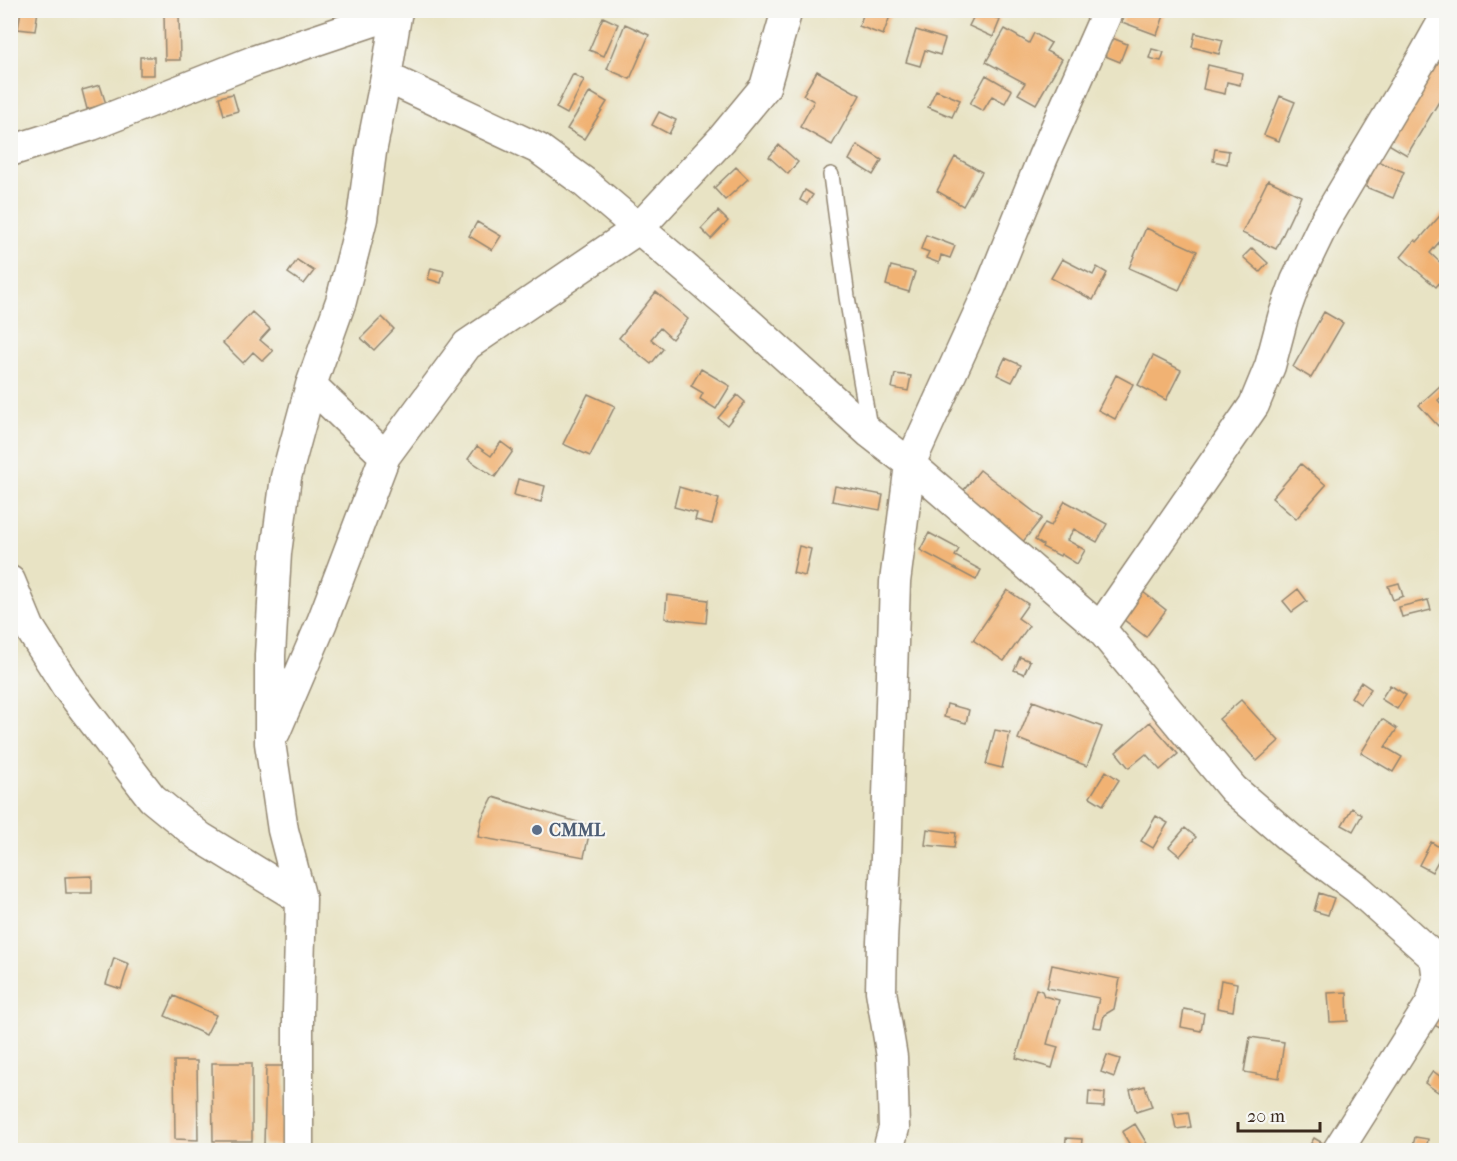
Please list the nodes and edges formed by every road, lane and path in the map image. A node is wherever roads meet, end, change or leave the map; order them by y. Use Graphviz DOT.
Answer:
graph roads {
  1 [pos="787,10"];
  2 [pos="1108,10"];
  3 [pos="397,12"];
  4 [pos="1446,16"];
  5 [pos="386,77"];
  6 [pos="10,151"];
  7 [pos="831,175"];
  8 [pos="638,229"];
  9 [pos="311,385"];
  10 [pos="870,433"];
  11 [pos="385,456"];
  12 [pos="910,464"];
  13 [pos="10,581"];
  14 [pos="1100,628"];
  15 [pos="270,743"];
  16 [pos="301,899"];
  17 [pos="298,1150"];
  18 [pos="888,1150"];
  19 [pos="1338,1150"];
  1 -- 8 [label="street"];
  2 -- 12 [label="street"];
  3 -- 5 [label="street"];
  3 -- 6 [label="street"];
  4 -- 14 [label="street"];
  5 -- 8 [label="street"];
  5 -- 9 [label="street"];
  7 -- 10 [label="lane"];
  8 -- 10 [label="street"];
  8 -- 11 [label="street"];
  9 -- 11 [label="street"];
  9 -- 15 [label="street"];
  10 -- 12 [label="street"];
  11 -- 15 [label="street"];
  12 -- 14 [label="street"];
  12 -- 18 [label="street"];
  13 -- 16 [label="street"];
  14 -- 19 [label="street"];
  15 -- 16 [label="street"];
  16 -- 17 [label="street"];
}
